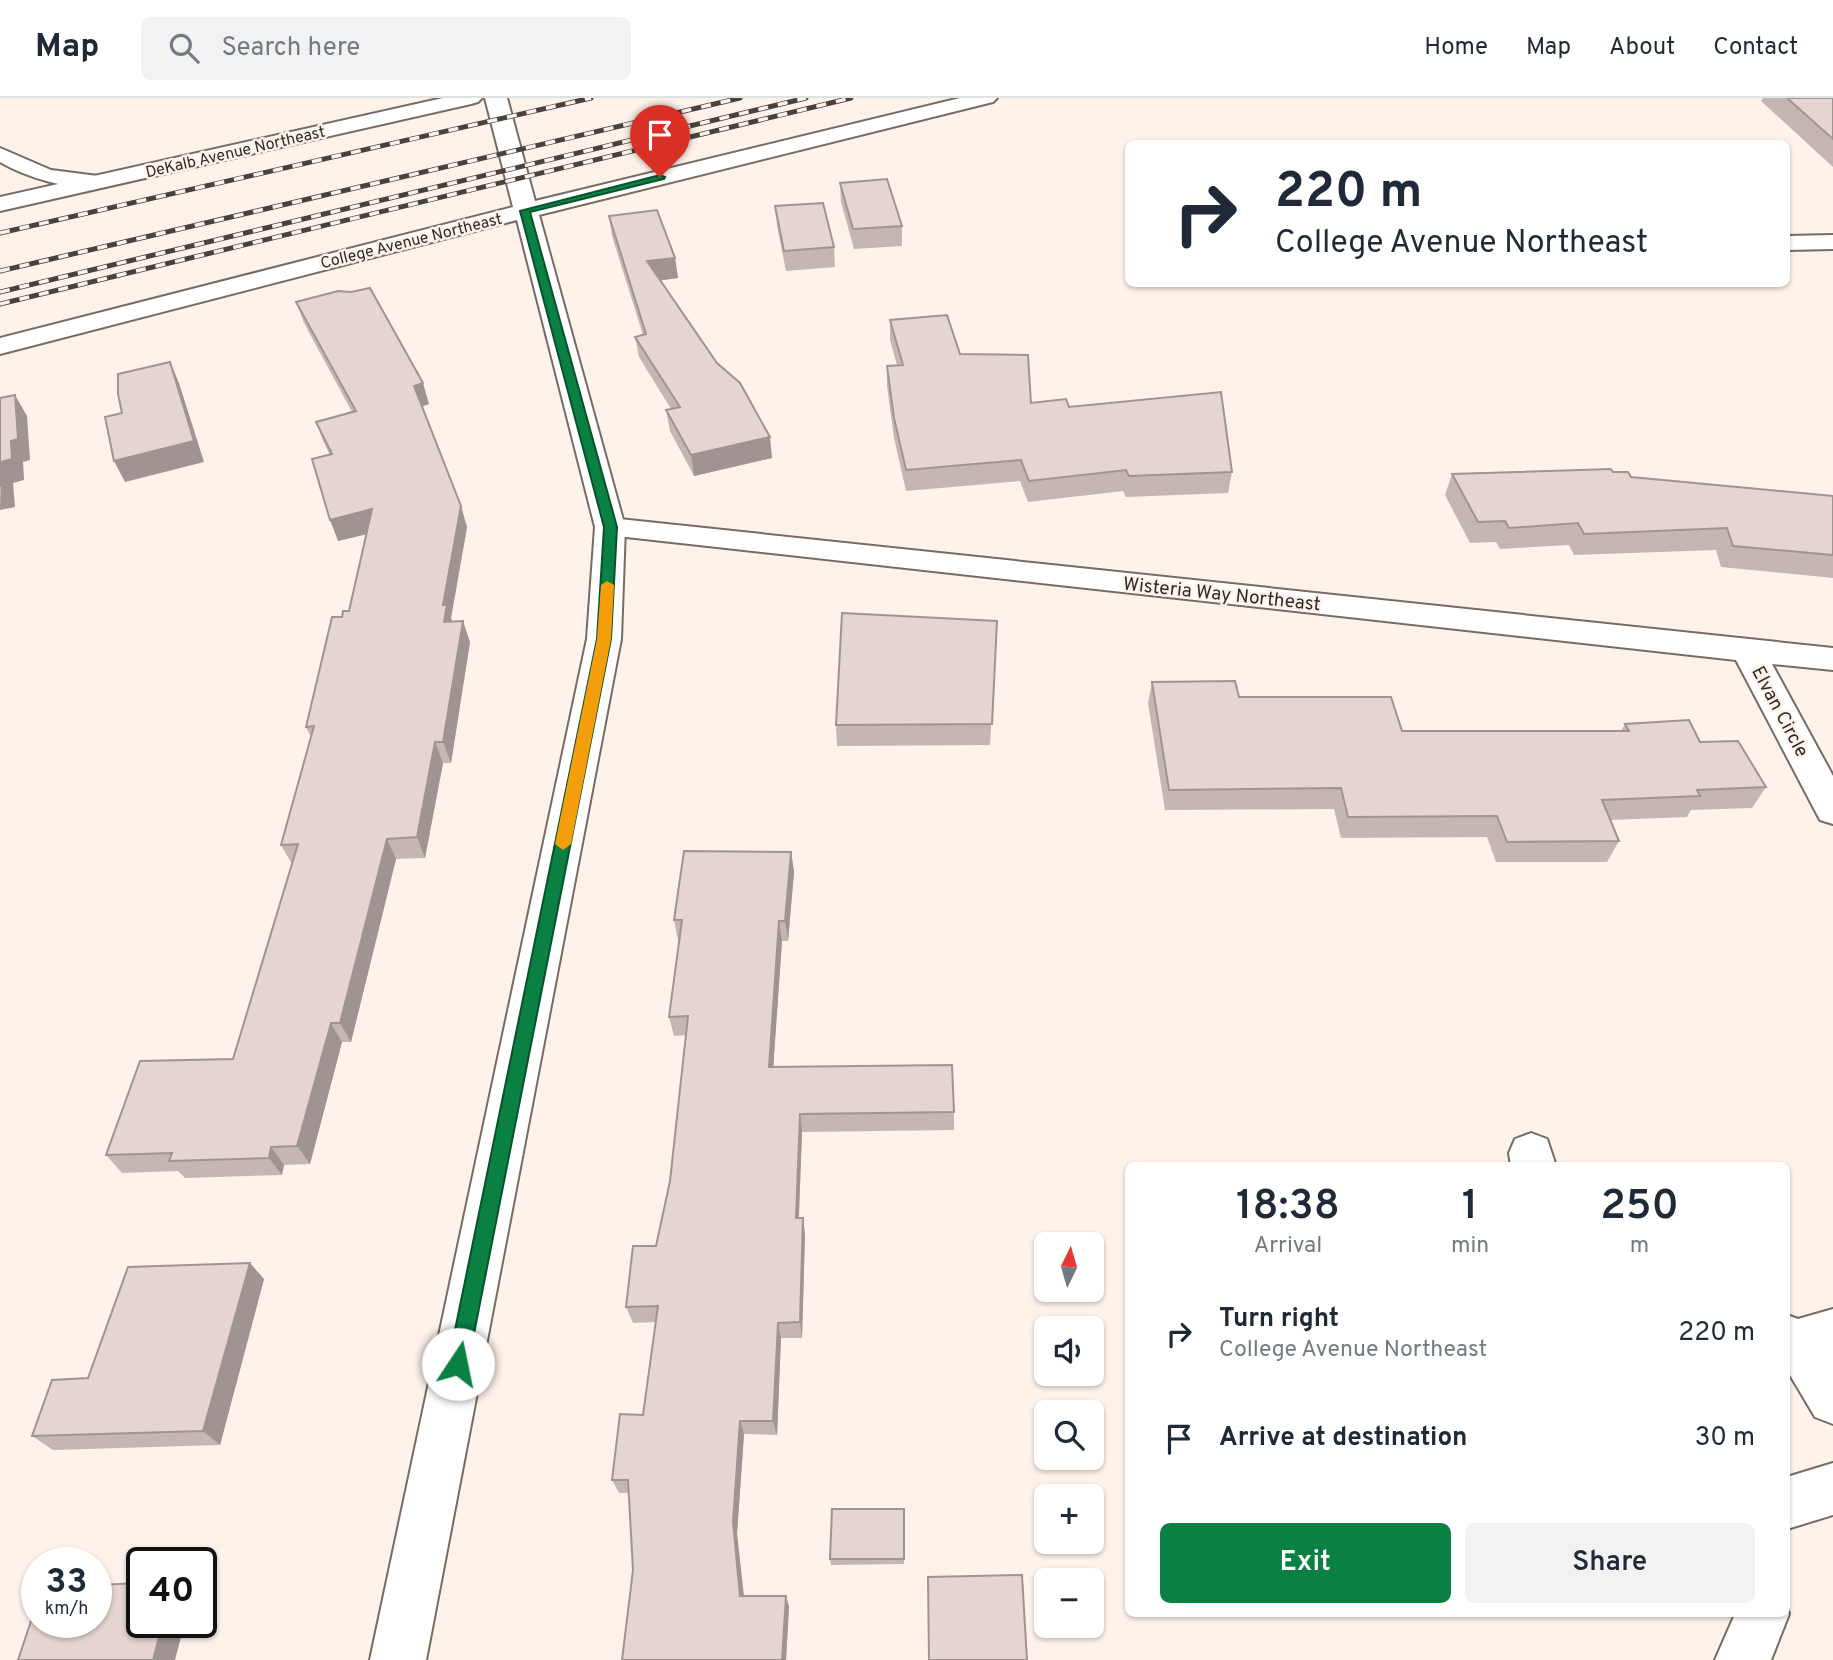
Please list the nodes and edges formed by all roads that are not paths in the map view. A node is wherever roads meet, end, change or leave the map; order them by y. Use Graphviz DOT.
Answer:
graph roads {
  1 [pos="471,98"];
  2 [pos="496,98"];
  3 [pos="986,98"];
  4 [pos="3,160"];
  5 [pos="98,182"];
  6 [pos="0,204"];
  7 [pos="525,211"];
  8 [pos="1833,242"];
  9 [pos="1790,243"];
  10 [pos="0,346"];
  11 [pos="610,527"];
  12 [pos="1748,650"];
  13 [pos="1833,659"];
  14 [pos="1833,810"];
  15 [pos="1806,1338"];
  16 [pos="1833,1399"];
  17 [pos="1833,1489"];
  18 [pos="1790,1502"];
  19 [pos="1761,1617"];
  20 [pos="398,1660"];
  21 [pos="1742,1660"];
  1 -- 5 [label="street, DeKalb Avenue Northeast"];
  2 -- 7 [label="street"];
  3 -- 7 [label="street, College Avenue Northeast"];
  4 -- 5 [label="lane"];
  5 -- 6 [label="street, DeKalb Avenue Northeast"];
  7 -- 10 [label="street, College Avenue Northeast"];
  7 -- 11 [label="street"];
  8 -- 9 [label="street"];
  11 -- 12 [label="street, Wisteria Way Northeast"];
  11 -- 20 [label="street"];
  12 -- 13 [label="street, Wisteria Way Northeast"];
  12 -- 14 [label="street, Elvan Circle"];
  15 -- 16 [label="street"];
  17 -- 18 [label="street"];
  19 -- 21 [label="street"];
}
